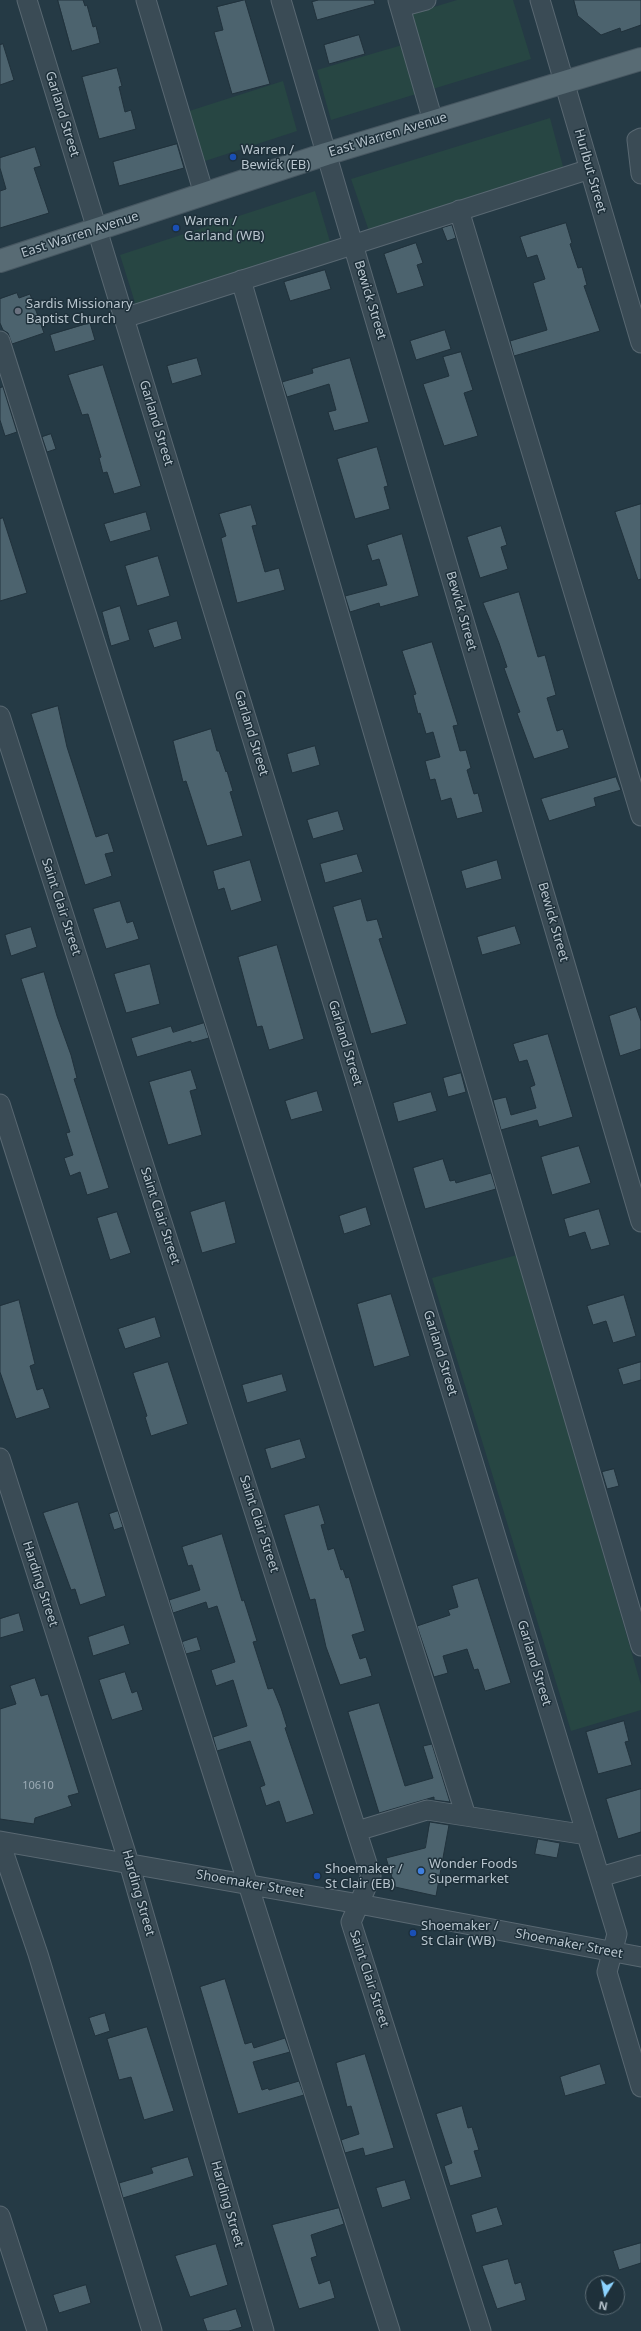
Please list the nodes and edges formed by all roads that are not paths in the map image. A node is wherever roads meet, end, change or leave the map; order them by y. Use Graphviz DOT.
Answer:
graph roads {
  1 [pos="27,0"];
  2 [pos="146,0"];
  3 [pos="281,0"];
  4 [pos="426,0"];
  5 [pos="540,0"];
  6 [pos="399,4"];
  7 [pos="641,59"];
  8 [pos="564,81"];
  9 [pos="432,121"];
  10 [pos="641,138"];
  11 [pos="326,154"];
  12 [pos="590,169"];
  13 [pos="641,174"];
  14 [pos="204,194"];
  15 [pos="459,210"];
  16 [pos="97,229"];
  17 [pos="353,244"];
  18 [pos="0,261"];
  19 [pos="241,280"];
  20 [pos="124,318"];
  21 [pos="0,341"];
  22 [pos="641,342"];
  23 [pos="0,716"];
  24 [pos="641,815"];
  25 [pos="0,1104"];
  26 [pos="641,1222"];
  27 [pos="0,1458"];
  28 [pos="641,1646"];
  29 [pos="466,1816"];
  30 [pos="357,1831"];
  31 [pos="587,1835"];
  32 [pos="0,1841"];
  33 [pos="129,1863"];
  34 [pos="641,1865"];
  35 [pos="600,1877"];
  36 [pos="248,1884"];
  37 [pos="359,1904"];
  38 [pos="612,1952"];
  39 [pos="641,1957"];
  40 [pos="640,2082"];
  41 [pos="0,2216"];
  42 [pos="37,2331"];
  43 [pos="152,2331"];
  44 [pos="264,2331"];
  45 [pos="390,2331"];
  46 [pos="481,2331"];
  1 -- 16 [label="street, Garland Street"];
  2 -- 14 [label="street"];
  3 -- 11 [label="street, Bewick Street"];
  4 -- 6 [label="street"];
  5 -- 8 [label="street, Hurlbut Street"];
  6 -- 9 [label="street"];
  7 -- 8 [label="main road, East Warren Avenue"];
  8 -- 9 [label="main road, East Warren Avenue"];
  8 -- 12 [label="street, Hurlbut Street"];
  9 -- 11 [label="main road, East Warren Avenue"];
  10 -- 13 [label="street"];
  11 -- 14 [label="main road, East Warren Avenue"];
  11 -- 17 [label="street, Bewick Street"];
  12 -- 15 [label="street"];
  12 -- 22 [label="street, Hurlbut Street"];
  14 -- 16 [label="main road, East Warren Avenue"];
  15 -- 17 [label="street"];
  15 -- 24 [label="street"];
  16 -- 18 [label="main road, East Warren Avenue"];
  16 -- 20 [label="street, Garland Street"];
  17 -- 19 [label="street"];
  17 -- 26 [label="street, Bewick Street"];
  19 -- 20 [label="street"];
  19 -- 28 [label="street"];
  20 -- 31 [label="street, Garland Street"];
  21 -- 29 [label="street"];
  23 -- 30 [label="street, Saint Clair Street"];
  25 -- 36 [label="street"];
  27 -- 33 [label="street, Harding Street"];
  29 -- 30 [label="street"];
  29 -- 31 [label="street"];
  30 -- 37 [label="street, Saint Clair Street"];
  31 -- 35 [label="street, Garland Street"];
  32 -- 33 [label="street, Shoemaker Street"];
  32 -- 43 [label="street"];
  33 -- 36 [label="street, Shoemaker Street"];
  33 -- 44 [label="street, Harding Street"];
  34 -- 35 [label="street"];
  35 -- 38 [label="street, Garland Street"];
  36 -- 37 [label="street, Shoemaker Street"];
  36 -- 45 [label="street"];
  37 -- 38 [label="street, Shoemaker Street"];
  37 -- 46 [label="street, Saint Clair Street"];
  38 -- 39 [label="street, Shoemaker Street"];
  38 -- 40 [label="street, Garland Street"];
  41 -- 42 [label="street"];
}
